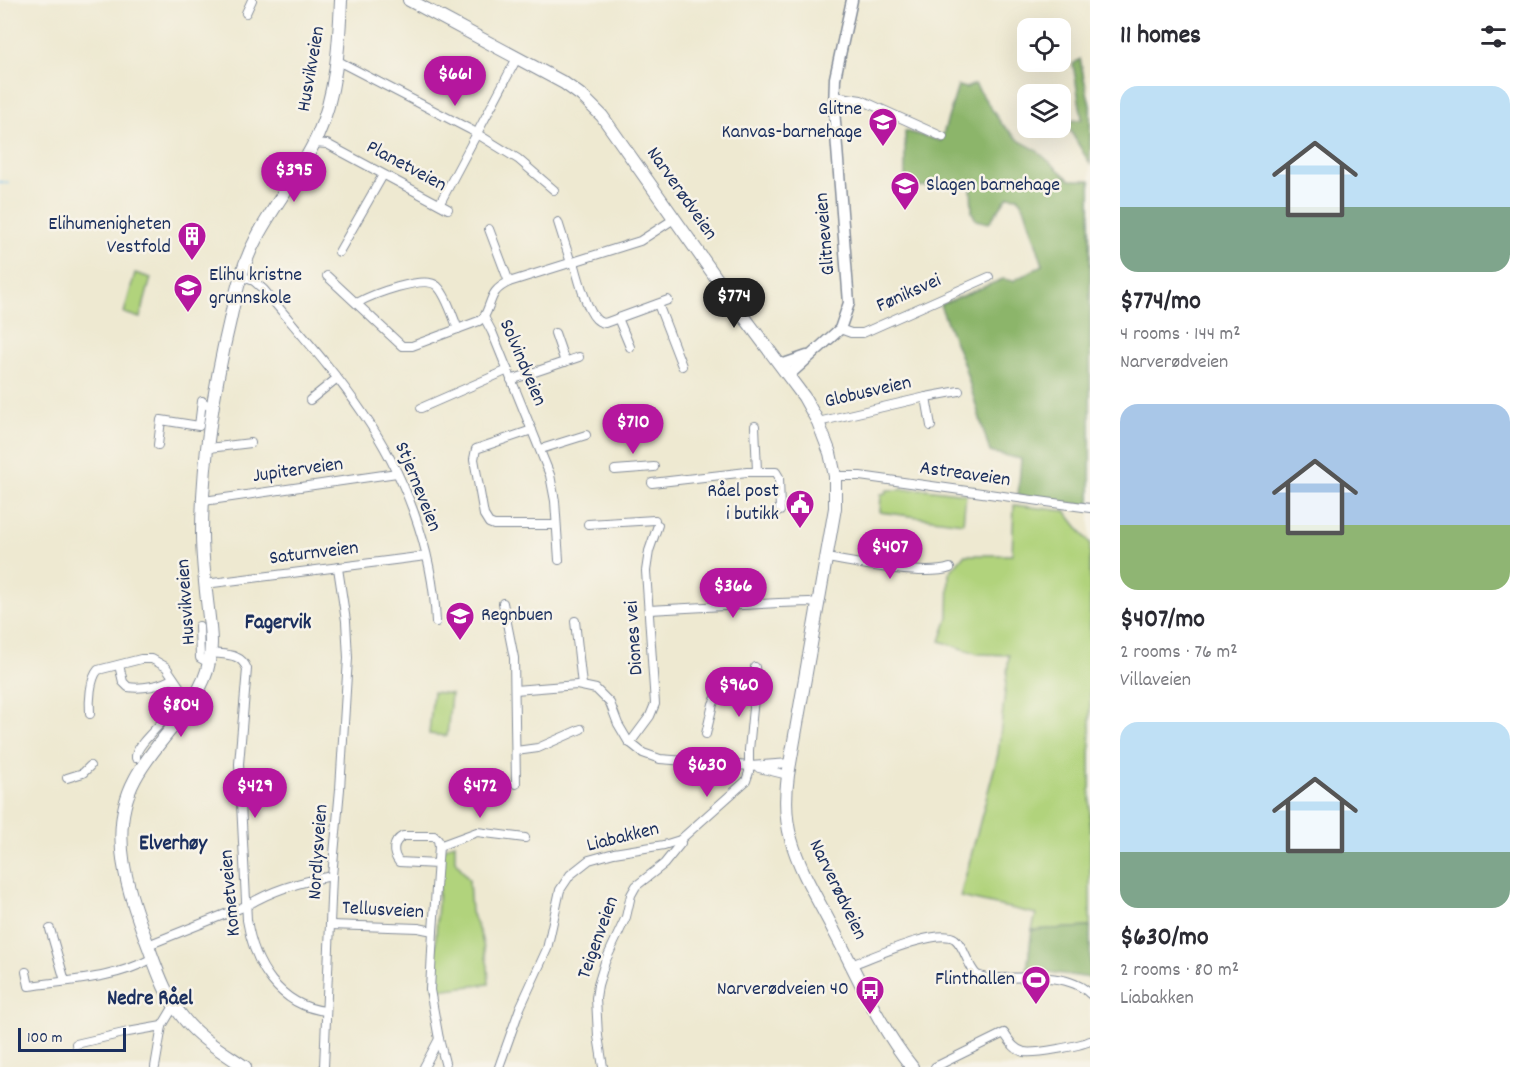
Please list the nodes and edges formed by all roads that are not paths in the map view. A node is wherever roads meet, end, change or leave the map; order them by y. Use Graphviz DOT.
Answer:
graph roads {
  1 [pos="252,0"];
  2 [pos="342,0"];
  3 [pos="409,0"];
  4 [pos="852,0"];
  5 [pos="246,13"];
  6 [pos="517,58"];
  7 [pos="336,60"];
  8 [pos="834,96"];
  9 [pos="477,134"];
  10 [pos="943,137"];
  11 [pos="314,143"];
  12 [pos="382,175"];
  13 [pos="554,190"];
  14 [pos="440,203"];
  15 [pos="448,209"];
  16 [pos="674,219"];
  17 [pos="558,222"];
  18 [pos="489,229"];
  19 [pos="339,252"];
  20 [pos="572,263"];
  21 [pos="241,276"];
  22 [pos="327,276"];
  23 [pos="989,277"];
  24 [pos="509,282"];
  25 [pos="668,300"];
  26 [pos="357,303"];
  27 [pos="658,304"];
  28 [pos="484,317"];
  29 [pos="618,318"];
  30 [pos="458,328"];
  31 [pos="840,329"];
  32 [pos="555,333"];
  33 [pos="630,347"];
  34 [pos="579,357"];
  35 [pos="565,362"];
  36 [pos="682,366"];
  37 [pos="508,370"];
  38 [pos="785,370"];
  39 [pos="336,379"];
  40 [pos="511,380"];
  41 [pos="959,391"];
  42 [pos="926,397"];
  43 [pos="310,400"];
  44 [pos="421,408"];
  45 [pos="212,409"];
  46 [pos="818,422"];
  47 [pos="755,426"];
  48 [pos="931,426"];
  49 [pos="532,430"];
  50 [pos="586,435"];
  51 [pos="251,443"];
  52 [pos="158,445"];
  53 [pos="209,448"];
  54 [pos="541,449"];
  55 [pos="654,467"];
  56 [pos="615,470"];
  57 [pos="757,471"];
  58 [pos="397,474"];
  59 [pos="835,476"];
  60 [pos="652,483"];
  61 [pos="204,501"];
  62 [pos="1090,508"];
  63 [pos="780,511"];
  64 [pos="588,524"];
  65 [pos="556,525"];
  66 [pos="426,556"];
  67 [pos="827,558"];
  68 [pos="559,560"];
  69 [pos="338,568"];
  70 [pos="950,568"];
  71 [pos="205,584"];
  72 [pos="503,603"];
  73 [pos="819,604"];
  74 [pos="649,610"];
  75 [pos="575,621"];
  76 [pos="436,622"];
  77 [pos="199,626"];
  78 [pos="210,658"];
  79 [pos="119,665"];
  80 [pos="754,667"];
  81 [pos="173,678"];
  82 [pos="582,685"];
  83 [pos="515,690"];
  84 [pos="755,691"];
  85 [pos="90,714"];
  86 [pos="581,729"];
  87 [pos="706,734"];
  88 [pos="630,743"];
  89 [pos="516,751"];
  90 [pos="136,758"];
  91 [pos="90,766"];
  92 [pos="750,766"];
  93 [pos="789,769"];
  94 [pos="67,778"];
  95 [pos="516,784"];
  96 [pos="525,838"];
  97 [pos="680,840"];
  98 [pos="439,846"];
  99 [pos="438,864"];
  100 [pos="332,876"];
  101 [pos="248,905"];
  102 [pos="331,925"];
  103 [pos="50,929"];
  104 [pos="433,931"];
  105 [pos="148,945"];
  106 [pos="153,958"];
  107 [pos="851,964"];
  108 [pos="26,972"];
  109 [pos="64,981"];
  110 [pos="1090,994"];
  111 [pos="174,1006"];
  112 [pos="326,1011"];
  113 [pos="162,1026"];
  114 [pos="439,1039"];
  115 [pos="1090,1041"];
  116 [pos="76,1044"];
  117 [pos="155,1067"];
  118 [pos="245,1067"];
  119 [pos="324,1067"];
  120 [pos="424,1067"];
  121 [pos="446,1067"];
  122 [pos="499,1067"];
  123 [pos="603,1067"];
  124 [pos="912,1067"];
  125 [pos="935,1067"];
  1 -- 5 [label="street"];
  2 -- 7 [label="main road, Husvikveien"];
  3 -- 6 [label="main road, Narverødveien"];
  4 -- 8 [label="street, Glitneveien"];
  6 -- 9 [label="street"];
  6 -- 16 [label="main road, Narverødveien"];
  7 -- 9 [label="street"];
  7 -- 11 [label="main road, Husvikveien"];
  8 -- 10 [label="street"];
  8 -- 31 [label="street, Glitneveien"];
  9 -- 13 [label="street"];
  9 -- 14 [label="street"];
  11 -- 12 [label="street, Planetveien"];
  11 -- 21 [label="main road, Husvikveien"];
  12 -- 14 [label="street, Planetveien"];
  12 -- 19 [label="street"];
  14 -- 15 [label="street, Planetveien"];
  16 -- 20 [label="street"];
  16 -- 38 [label="main road, Narverødveien"];
  17 -- 20 [label="street"];
  18 -- 24 [label="street"];
  20 -- 24 [label="street"];
  20 -- 29 [label="street"];
  21 -- 39 [label="street, Stjerneveien"];
  21 -- 45 [label="main road, Husvikveien"];
  22 -- 26 [label="street"];
  23 -- 31 [label="street, Føniksvei"];
  24 -- 28 [label="street, Solvindveien"];
  25 -- 27 [label="street"];
  26 -- 30 [label="street"];
  26 -- 30 [label="street"];
  27 -- 29 [label="street"];
  27 -- 36 [label="street"];
  28 -- 30 [label="street"];
  28 -- 37 [label="street, Solvindveien"];
  29 -- 33 [label="street"];
  31 -- 38 [label="street"];
  32 -- 35 [label="street"];
  34 -- 35 [label="street"];
  35 -- 40 [label="street"];
  37 -- 40 [label="street, Solvindveien"];
  37 -- 44 [label="street"];
  38 -- 46 [label="main road, Narverødveien"];
  39 -- 43 [label="street"];
  39 -- 58 [label="street, Stjerneveien"];
  40 -- 49 [label="street, Solvindveien"];
  41 -- 42 [label="street, Globusveien"];
  42 -- 46 [label="street, Globusveien"];
  42 -- 48 [label="street, Globusveien"];
  45 -- 52 [label="street"];
  45 -- 53 [label="main road, Husvikveien"];
  46 -- 59 [label="main road, Narverødveien"];
  47 -- 57 [label="street"];
  49 -- 54 [label="street, Solvindveien"];
  49 -- 65 [label="street, Solvindveien"];
  50 -- 54 [label="street"];
  51 -- 53 [label="street"];
  53 -- 61 [label="main road, Husvikveien"];
  54 -- 65 [label="street, Solvindveien"];
  55 -- 56 [label="street"];
  57 -- 60 [label="street"];
  57 -- 63 [label="street"];
  58 -- 61 [label="street, Jupiterveien"];
  58 -- 66 [label="street, Stjerneveien"];
  59 -- 62 [label="street, Astreaveien"];
  59 -- 67 [label="main road, Narverødveien"];
  61 -- 71 [label="main road, Husvikveien"];
  64 -- 74 [label="street, Diones vei"];
  65 -- 68 [label="street, Solvindveien"];
  66 -- 69 [label="street, Saturnveien"];
  66 -- 76 [label="street, Stjerneveien"];
  67 -- 70 [label="street"];
  67 -- 73 [label="main road, Narverødveien"];
  69 -- 71 [label="street, Saturnveien"];
  69 -- 100 [label="street, Nordlysveien"];
  71 -- 78 [label="main road, Husvikveien"];
  72 -- 83 [label="street"];
  73 -- 74 [label="street"];
  73 -- 93 [label="main road, Narverødveien"];
  74 -- 88 [label="street, Diones vei"];
  75 -- 82 [label="street"];
  77 -- 78 [label="street"];
  78 -- 101 [label="street, Kometveien"];
  78 -- 105 [label="main road, Husvikveien"];
  79 -- 81 [label="street"];
  79 -- 81 [label="street"];
  79 -- 85 [label="street"];
  80 -- 84 [label="street"];
  81 -- 90 [label="street"];
  82 -- 83 [label="street"];
  82 -- 88 [label="street"];
  83 -- 89 [label="street"];
  84 -- 87 [label="street"];
  84 -- 92 [label="street"];
  86 -- 89 [label="street"];
  88 -- 92 [label="street"];
  89 -- 95 [label="street"];
  91 -- 94 [label="street"];
  92 -- 93 [label="street"];
  92 -- 97 [label="street, Liabakken"];
  93 -- 107 [label="main road, Narverødveien"];
  96 -- 98 [label="street"];
  97 -- 122 [label="street, Liabakken"];
  97 -- 123 [label="street, Teigenveien"];
  98 -- 99 [label="street, Tellusveien"];
  98 -- 99 [label="street"];
  99 -- 104 [label="street, Tellusveien"];
  100 -- 101 [label="street"];
  100 -- 102 [label="street, Nordlysveien"];
  101 -- 105 [label="street"];
  101 -- 112 [label="street, Kometveien"];
  102 -- 104 [label="street, Tellusveien"];
  102 -- 112 [label="street, Nordlysveien"];
  103 -- 109 [label="street"];
  104 -- 114 [label="street, Tellusveien"];
  105 -- 106 [label="main road, Husvikveien"];
  106 -- 109 [label="street"];
  106 -- 111 [label="main road, Husvikveien"];
  107 -- 110 [label="street"];
  107 -- 124 [label="main road, Narverødveien"];
  108 -- 109 [label="street"];
  111 -- 113 [label="street"];
  111 -- 118 [label="main road, Husvikveien"];
  112 -- 119 [label="street, Nordlysveien"];
  113 -- 116 [label="street"];
  113 -- 117 [label="street"];
  114 -- 120 [label="street"];
  114 -- 121 [label="street, Tellusveien"];
  115 -- 125 [label="street"];
}
